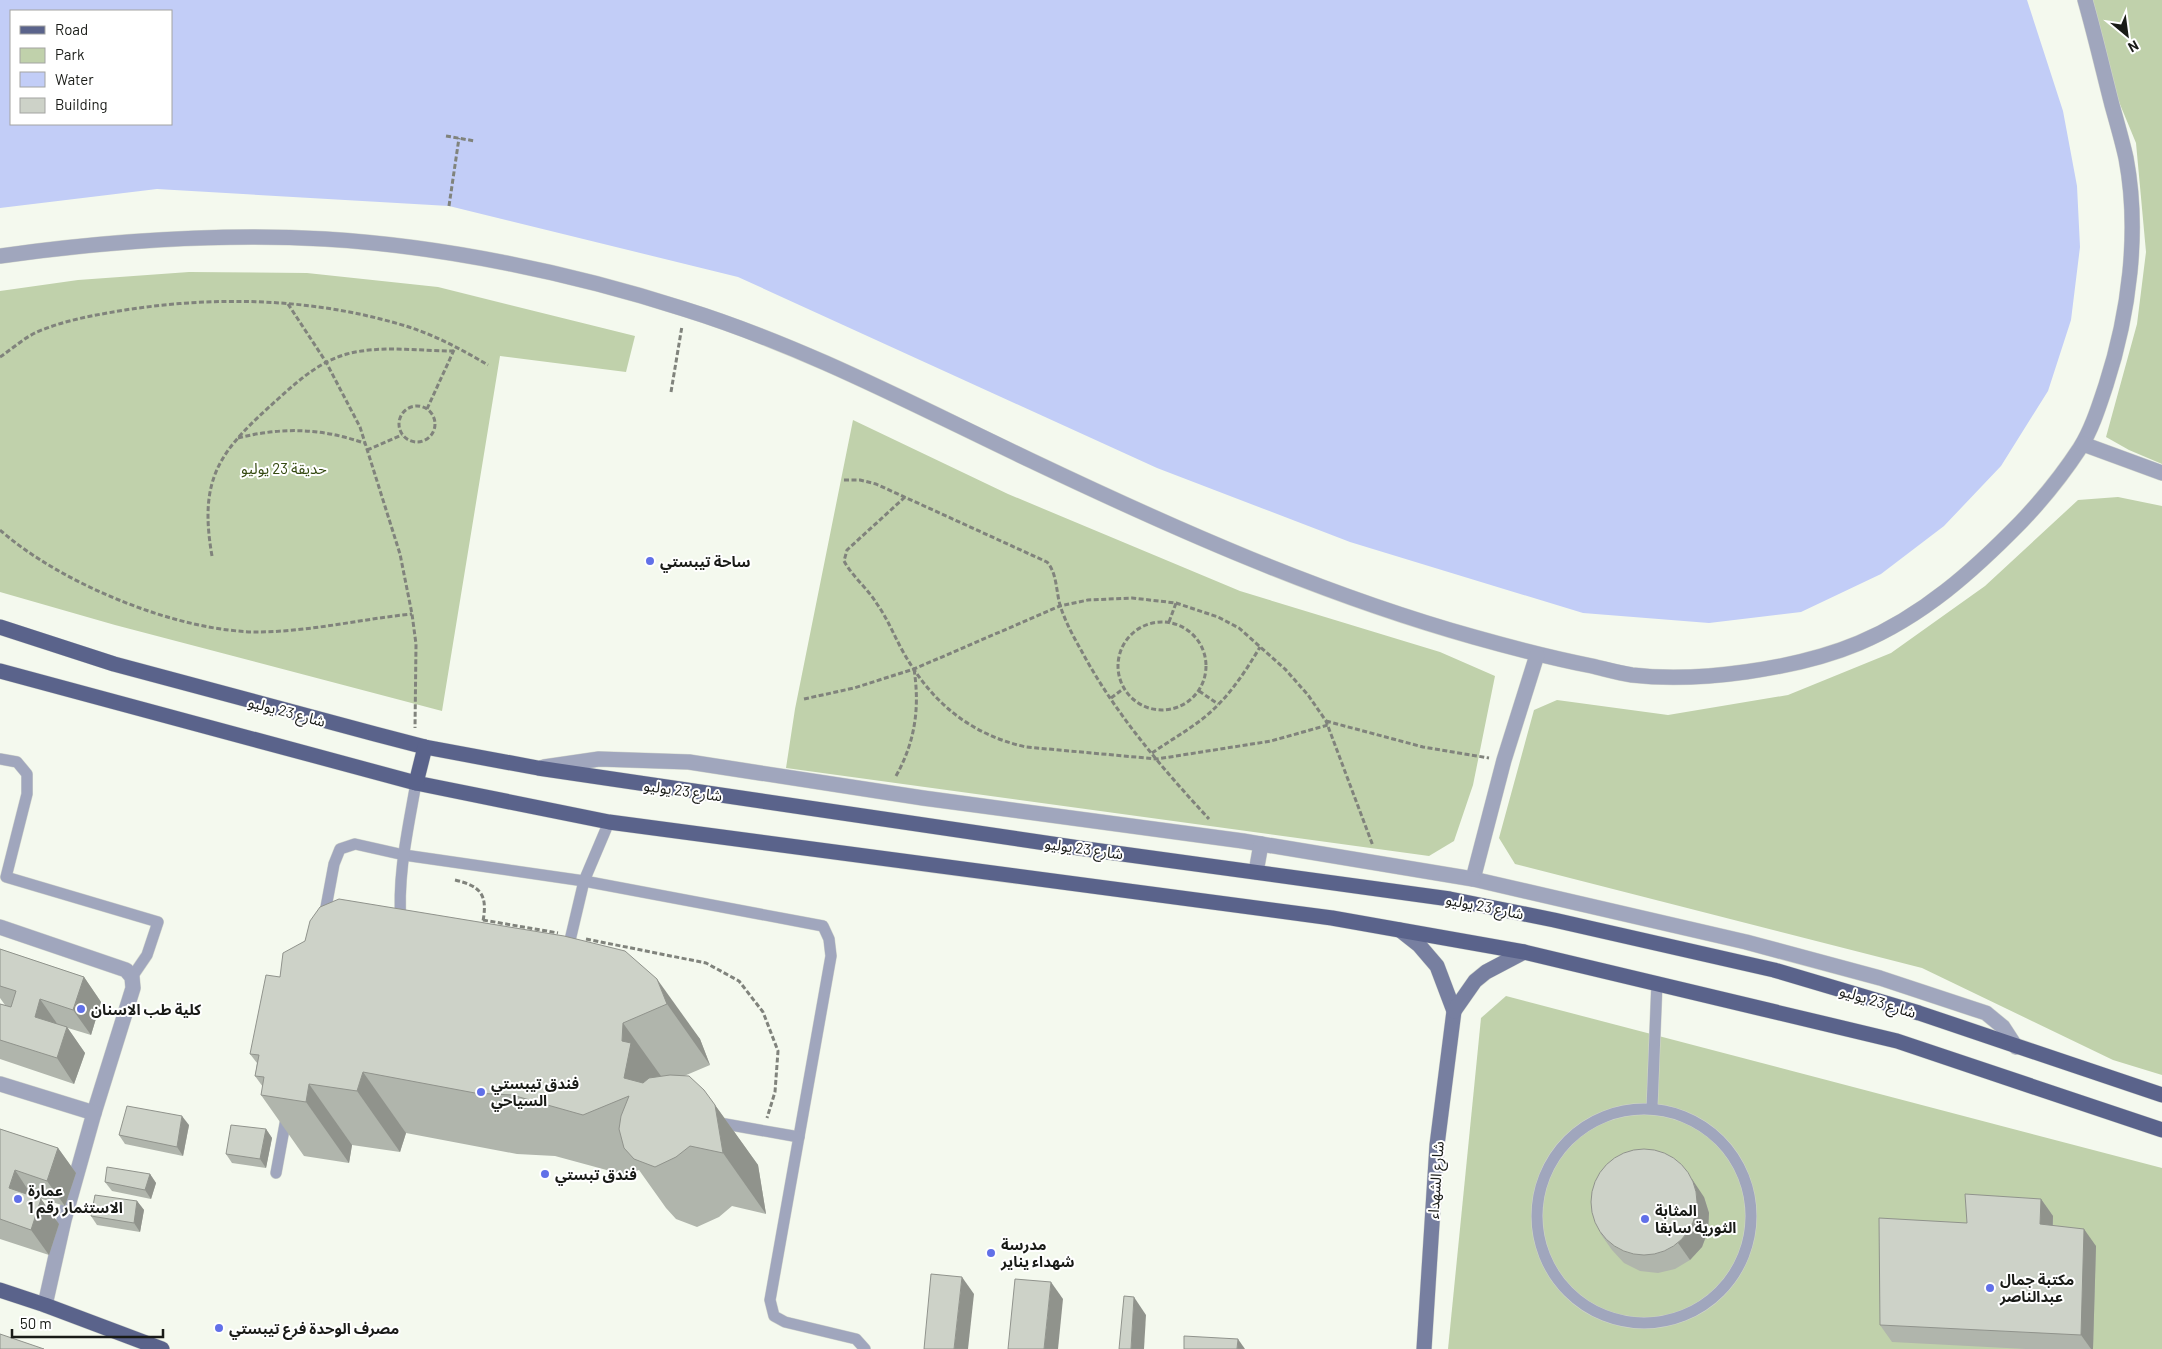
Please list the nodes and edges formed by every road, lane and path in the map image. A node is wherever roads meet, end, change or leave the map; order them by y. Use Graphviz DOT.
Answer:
graph roads {
  1 [pos="2085,0"];
  2 [pos="446,136"];
  3 [pos="459,138"];
  4 [pos="475,141"];
  5 [pos="449,206"];
  6 [pos="0,256"];
  7 [pos="288,304"];
  8 [pos="685,309"];
  9 [pos="456,346"];
  10 [pos="454,351"];
  11 [pos="0,358"];
  12 [pos="326,362"];
  13 [pos="488,365"];
  14 [pos="671,392"];
  15 [pos="427,409"];
  16 [pos="402,435"];
  17 [pos="236,438"];
  18 [pos="365,443"];
  19 [pos="2083,444"];
  20 [pos="367,450"];
  21 [pos="2162,472"];
  22 [pos="844,480"];
  23 [pos="905,498"];
  24 [pos="0,530"];
  25 [pos="212,556"];
  26 [pos="1176,603"];
  27 [pos="1060,606"];
  28 [pos="412,614"];
  29 [pos="1169,622"];
  30 [pos="0,627"];
  31 [pos="1260,647"];
  32 [pos="1537,655"];
  33 [pos="914,668"];
  34 [pos="0,671"];
  35 [pos="1123,689"];
  36 [pos="1199,691"];
  37 [pos="1110,698"];
  38 [pos="804,699"];
  39 [pos="1218,704"];
  40 [pos="1326,720"];
  41 [pos="1328,725"];
  42 [pos="420,746"];
  43 [pos="1152,753"];
  44 [pos="0,759"];
  45 [pos="1157,759"];
  46 [pos="1504,760"];
  47 [pos="538,768"];
  48 [pos="416,783"];
  49 [pos="887,793"];
  50 [pos="609,822"];
  51 [pos="1228,839"];
  52 [pos="1261,844"];
  53 [pos="404,855"];
  54 [pos="1380,863"];
  55 [pos="1256,872"];
  56 [pos="449,878"];
  57 [pos="1473,879"];
  58 [pos="584,881"];
  59 [pos="483,920"];
  60 [pos="481,928"];
  61 [pos="1400,930"];
  62 [pos="1,932"];
  63 [pos="321,932"];
  64 [pos="402,936"];
  65 [pos="572,936"];
  66 [pos="1524,952"];
  67 [pos="559,965"];
  68 [pos="132,977"];
  69 [pos="1657,982"];
  70 [pos="1454,1011"];
  71 [pos="2016,1047"];
  72 [pos="0,1084"];
  73 [pos="2162,1095"];
  74 [pos="288,1105"];
  75 [pos="1652,1108"];
  76 [pos="94,1113"];
  77 [pos="706,1120"];
  78 [pos="764,1130"];
  79 [pos="2162,1130"];
  80 [pos="799,1137"];
  81 [pos="276,1173"];
  82 [pos="0,1290"];
  83 [pos="45,1304"];
  84 [pos="158,1348"];
  85 [pos="865,1349"];
  86 [pos="1424,1349"];
  1 -- 19 [label="street"];
  2 -- 3 [label="path"];
  3 -- 4 [label="path"];
  3 -- 5 [label="path"];
  6 -- 8 [label="street"];
  7 -- 9 [label="path"];
  7 -- 11 [label="path"];
  7 -- 12 [label="path"];
  8 -- 14 [label="path"];
  8 -- 32 [label="street"];
  9 -- 10 [label="path"];
  9 -- 13 [label="path"];
  10 -- 12 [label="path"];
  10 -- 15 [label="path"];
  12 -- 17 [label="path"];
  12 -- 18 [label="path"];
  15 -- 16 [label="path"];
  15 -- 16 [label="path"];
  16 -- 20 [label="path"];
  17 -- 18 [label="path"];
  17 -- 25 [label="path"];
  18 -- 20 [label="path"];
  19 -- 21 [label="street"];
  19 -- 32 [label="street"];
  20 -- 28 [label="path"];
  22 -- 23 [label="path"];
  23 -- 27 [label="path"];
  23 -- 33 [label="path"];
  24 -- 28 [label="path"];
  26 -- 27 [label="path"];
  26 -- 29 [label="path"];
  26 -- 31 [label="path"];
  27 -- 33 [label="path"];
  27 -- 37 [label="path"];
  28 -- 42 [label="path"];
  29 -- 35 [label="path"];
  29 -- 36 [label="path"];
  30 -- 42 [label="main road, شارع 23 يوليو"];
  31 -- 39 [label="path"];
  31 -- 40 [label="path"];
  32 -- 46 [label="street"];
  33 -- 38 [label="path"];
  33 -- 45 [label="path"];
  33 -- 49 [label="path"];
  34 -- 48 [label="main road"];
  35 -- 36 [label="path"];
  35 -- 37 [label="path"];
  36 -- 39 [label="path"];
  37 -- 43 [label="path"];
  39 -- 43 [label="path"];
  40 -- 41 [label="path"];
  40 -- 46 [label="path"];
  41 -- 45 [label="path"];
  41 -- 54 [label="path"];
  42 -- 47 [label="main road, شارع 23 يوليو"];
  42 -- 48 [label="main road"];
  43 -- 45 [label="path"];
  44 -- 68 [label="lane"];
  45 -- 51 [label="path"];
  46 -- 57 [label="street"];
  47 -- 49 [label="street"];
  47 -- 55 [label="main road, شارع 23 يوليو"];
  48 -- 50 [label="main road"];
  48 -- 53 [label="lane"];
  49 -- 51 [label="street"];
  50 -- 58 [label="lane"];
  50 -- 61 [label="main road"];
  51 -- 52 [label="street"];
  52 -- 54 [label="street"];
  52 -- 55 [label="street"];
  53 -- 58 [label="lane"];
  53 -- 63 [label="lane"];
  53 -- 64 [label="lane"];
  54 -- 57 [label="street"];
  55 -- 71 [label="main road, شارع 23 يوليو"];
  56 -- 59 [label="path"];
  57 -- 71 [label="street"];
  58 -- 65 [label="lane"];
  58 -- 80 [label="lane"];
  59 -- 60 [label="path"];
  59 -- 65 [label="path"];
  61 -- 66 [label="main road"];
  61 -- 70 [label="street, شارع الشهداء"];
  62 -- 68 [label="street"];
  65 -- 67 [label="lane"];
  65 -- 78 [label="path"];
  66 -- 69 [label="main road"];
  66 -- 70 [label="street, شارع الشهداء"];
  68 -- 76 [label="street"];
  69 -- 75 [label="lane"];
  69 -- 79 [label="main road"];
  70 -- 86 [label="street, شارع الشهداء"];
  71 -- 73 [label="main road, شارع 23 يوليو"];
  72 -- 76 [label="street"];
  74 -- 81 [label="lane"];
  75 -- 75 [label="lane"];
  76 -- 83 [label="street"];
  77 -- 78 [label="lane"];
  78 -- 80 [label="lane"];
  80 -- 85 [label="lane"];
  82 -- 83 [label="main road"];
  83 -- 84 [label="main road"];
}
